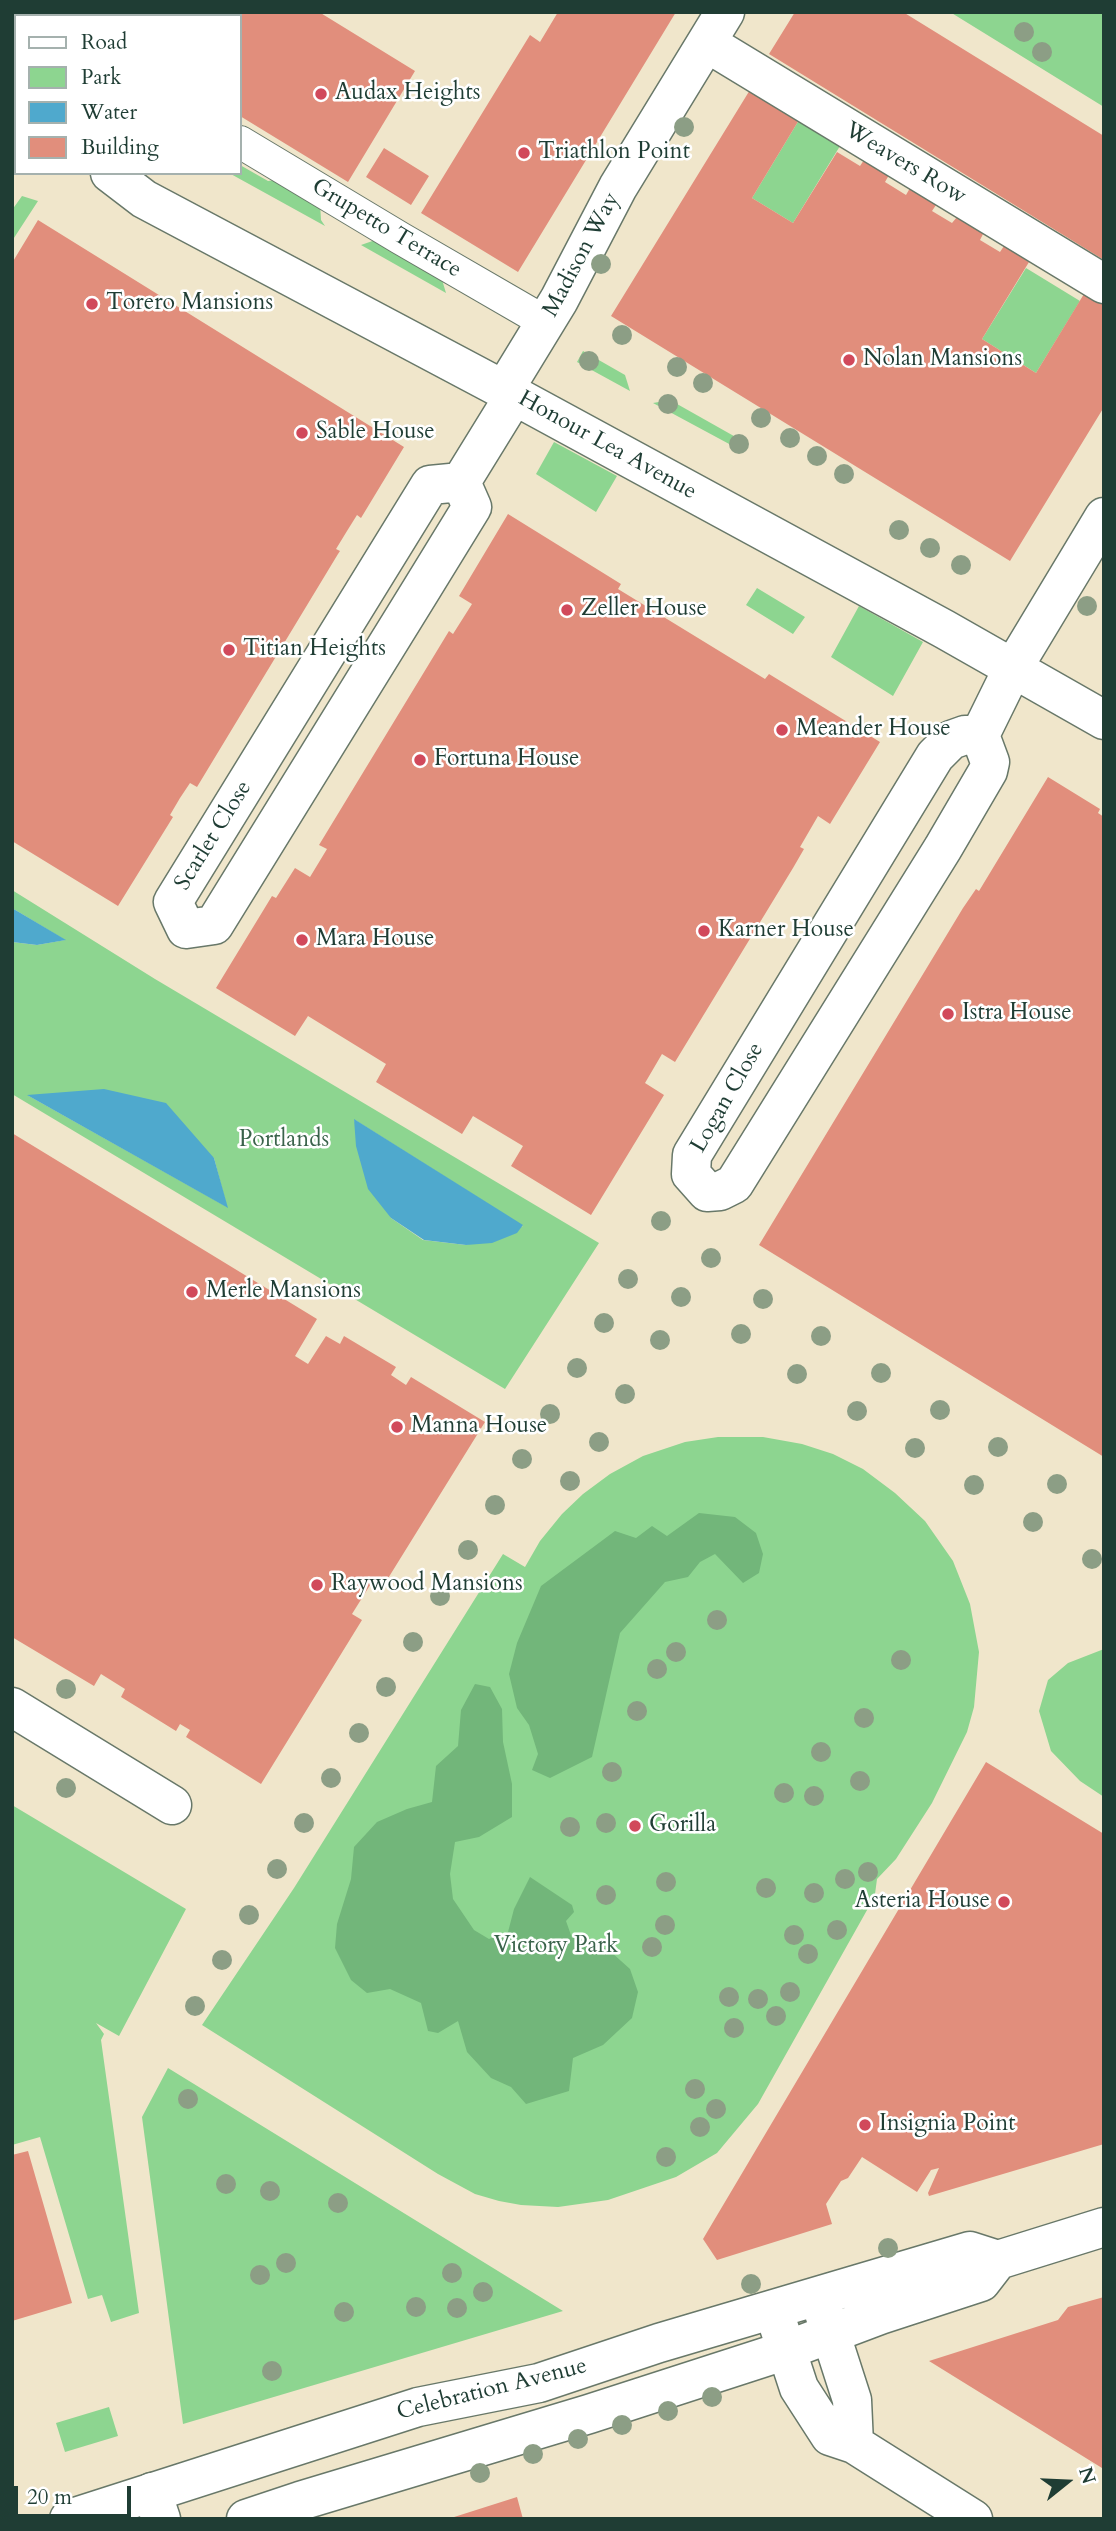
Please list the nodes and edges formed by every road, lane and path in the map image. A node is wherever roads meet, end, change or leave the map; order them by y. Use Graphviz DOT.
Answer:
graph roads {
  1 [pos="716,28"];
  2 [pos="242,143"];
  3 [pos="113,175"];
  4 [pos="1104,284"];
  5 [pos="533,315"];
  6 [pos="509,393"];
  7 [pos="461,482"];
  8 [pos="1104,517"];
  9 [pos="1013,668"];
  10 [pos="1104,720"];
  11 [pos="980,734"];
  12 [pos="12,1707"];
  13 [pos="172,1805"];
  14 [pos="1104,2227"];
  15 [pos="998,2260"];
  16 [pos="818,2295"];
  17 [pos="774,2309"];
  18 [pos="831,2333"];
  19 [pos="787,2350"];
  20 [pos="854,2444"];
  21 [pos="157,2505"];
  22 [pos="69,2519"];
  23 [pos="246,2519"];
  24 [pos="973,2519"];
  1 -- 4 [label="street, Weavers Row"];
  1 -- 6 [label="street, Madison Way"];
  2 -- 5 [label="street, Grupetto Terrace"];
  3 -- 6 [label="street, Honour Lea Avenue"];
  6 -- 7 [label="street"];
  6 -- 9 [label="street, Honour Lea Avenue"];
  7 -- 7 [label="street, Scarlet Close"];
  8 -- 9 [label="street"];
  9 -- 10 [label="street, Honour Lea Avenue"];
  9 -- 11 [label="street"];
  11 -- 11 [label="street, Logan Close"];
  12 -- 13 [label="street"];
  14 -- 15 [label="street, Celebration Avenue"];
  15 -- 16 [label="street, Celebration Avenue"];
  15 -- 18 [label="street, Celebration Avenue"];
  16 -- 17 [label="street, Celebration Avenue"];
  16 -- 18 [label="street"];
  17 -- 19 [label="street"];
  17 -- 21 [label="street, Celebration Avenue"];
  18 -- 19 [label="street, Celebration Avenue"];
  18 -- 20 [label="street"];
  19 -- 20 [label="street"];
  19 -- 23 [label="street, Celebration Avenue"];
  20 -- 24 [label="street"];
  21 -- 22 [label="street, Celebration Avenue"];
}
